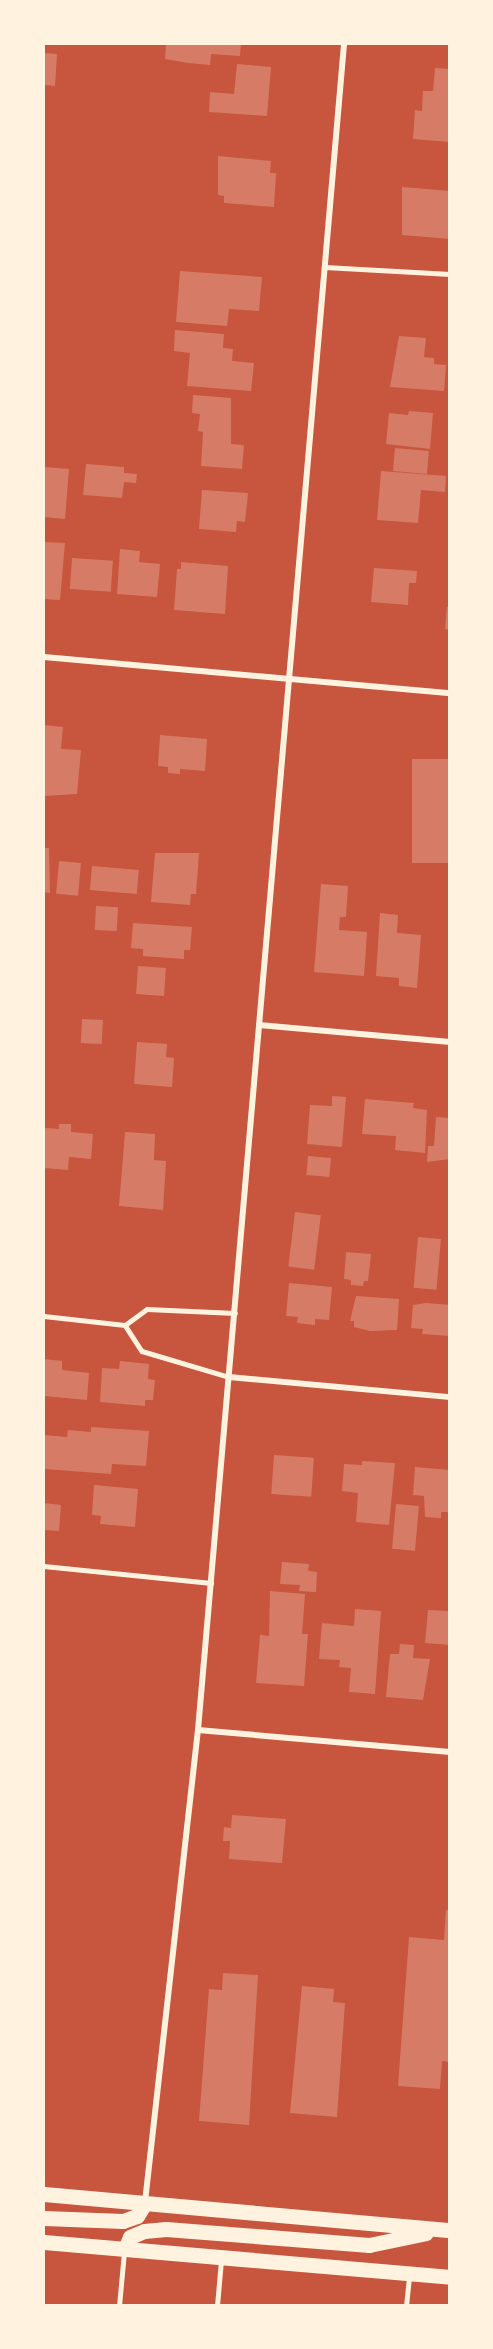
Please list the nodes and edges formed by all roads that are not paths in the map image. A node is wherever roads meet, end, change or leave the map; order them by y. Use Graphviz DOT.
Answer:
graph roads {
  1 [pos="344,44"];
  2 [pos="325,267"];
  3 [pos="450,274"];
  4 [pos="44,657"];
  5 [pos="289,679"];
  6 [pos="450,693"];
  7 [pos="259,1025"];
  8 [pos="450,1042"];
  9 [pos="235,1312"];
  10 [pos="44,1316"];
  11 [pos="125,1325"];
  12 [pos="229,1377"];
  13 [pos="450,1397"];
  14 [pos="44,1566"];
  15 [pos="211,1583"];
  16 [pos="198,1730"];
  17 [pos="450,1752"];
  18 [pos="44,2194"];
  19 [pos="145,2203"];
  20 [pos="44,2218"];
  21 [pos="447,2229"];
  22 [pos="44,2242"];
  23 [pos="125,2249"];
  24 [pos="222,2258"];
  25 [pos="409,2273"];
  26 [pos="450,2277"];
  27 [pos="119,2306"];
  28 [pos="217,2306"];
  29 [pos="406,2306"];
  1 -- 2 [label="street"];
  2 -- 3 [label="lane"];
  2 -- 5 [label="street"];
  4 -- 5 [label="street"];
  5 -- 6 [label="street"];
  5 -- 7 [label="street"];
  7 -- 8 [label="street"];
  7 -- 9 [label="street"];
  9 -- 11 [label="lane"];
  9 -- 12 [label="street"];
  10 -- 11 [label="lane"];
  11 -- 12 [label="lane"];
  12 -- 13 [label="street"];
  12 -- 15 [label="street"];
  14 -- 15 [label="lane"];
  15 -- 16 [label="street"];
  16 -- 17 [label="street"];
  16 -- 19 [label="street"];
  18 -- 19 [label="main road"];
  19 -- 20 [label="main road"];
  19 -- 21 [label="main road"];
  21 -- 23 [label="main road"];
  22 -- 23 [label="main road"];
  23 -- 24 [label="main road"];
  23 -- 27 [label="lane"];
  24 -- 25 [label="main road"];
  24 -- 28 [label="lane"];
  25 -- 26 [label="main road"];
  25 -- 29 [label="lane"];
}
